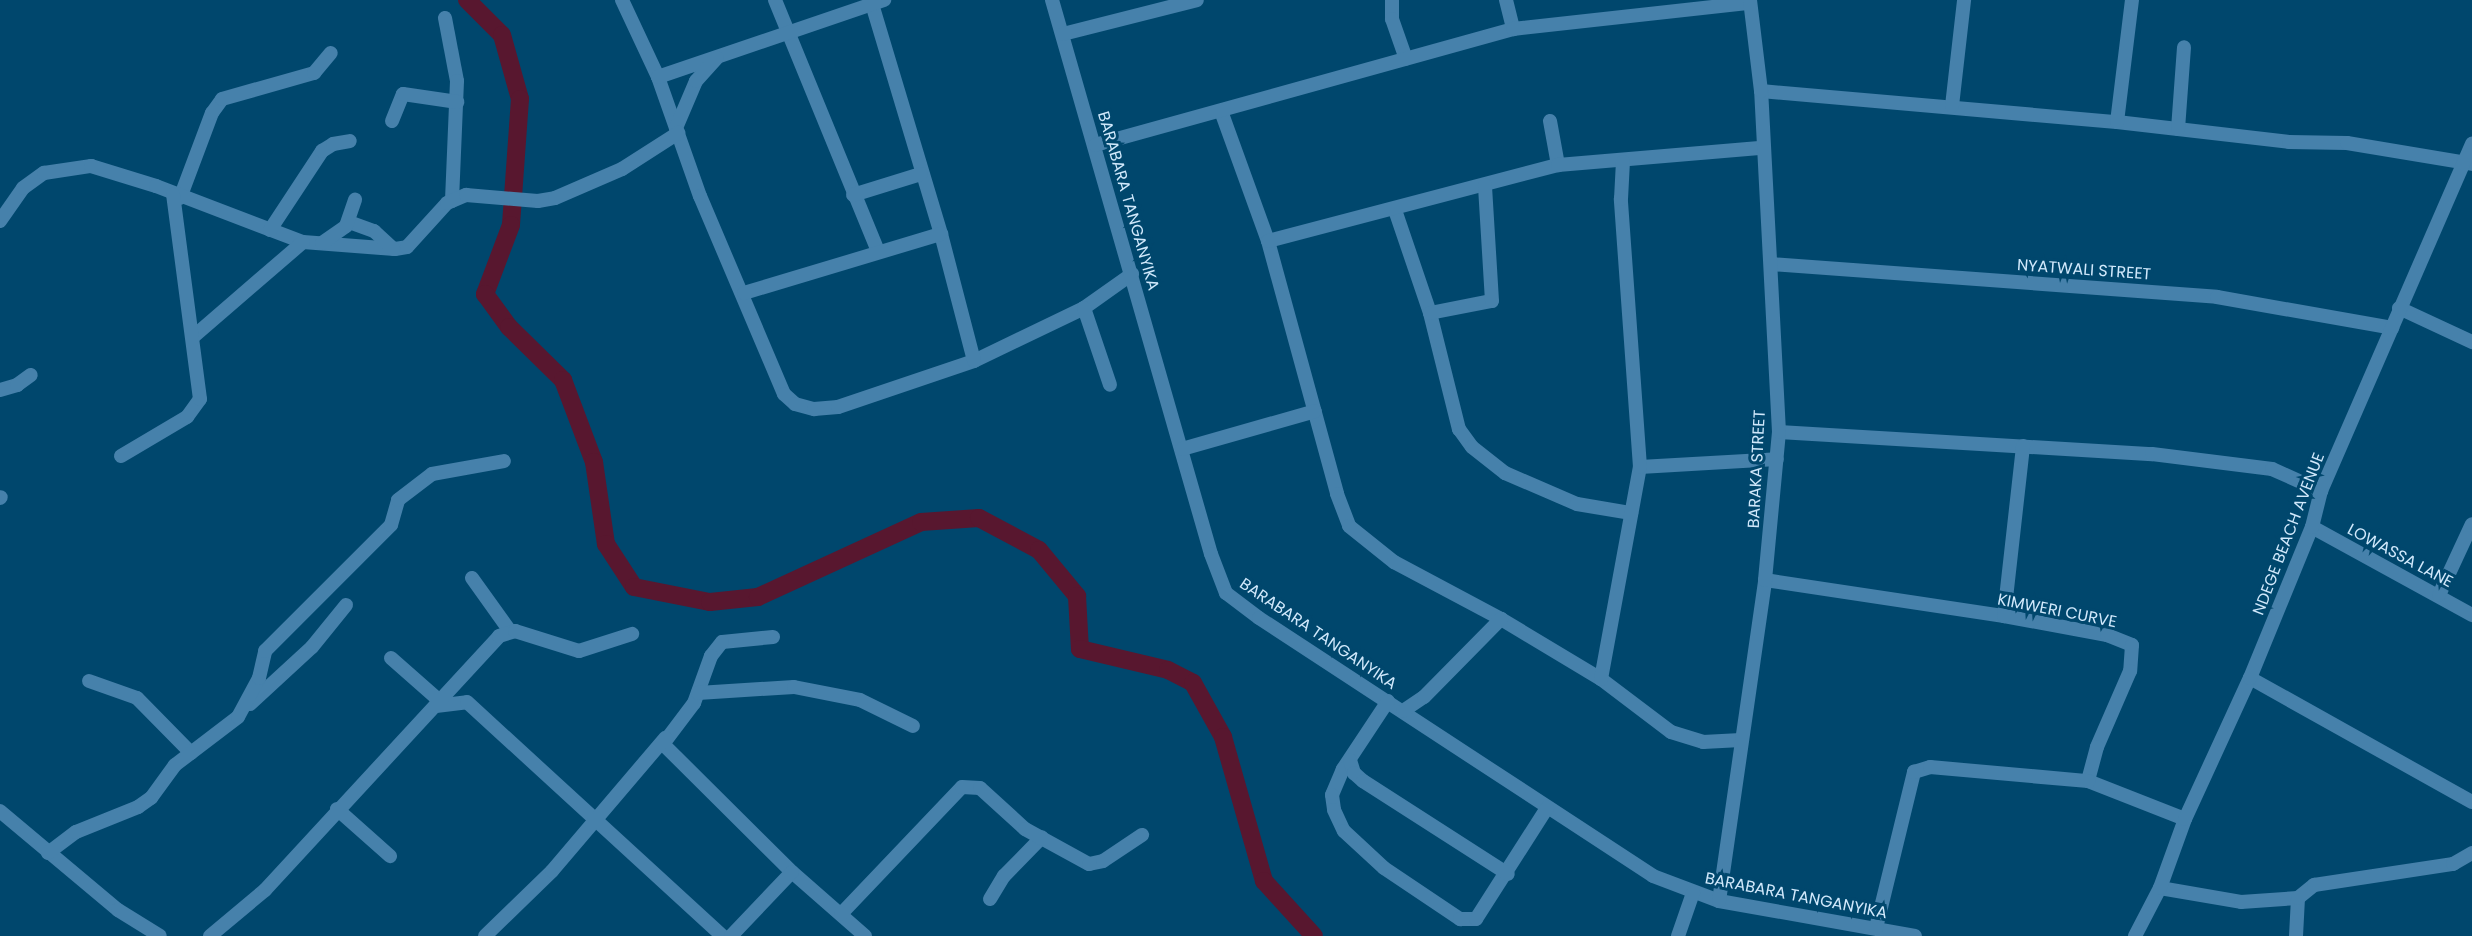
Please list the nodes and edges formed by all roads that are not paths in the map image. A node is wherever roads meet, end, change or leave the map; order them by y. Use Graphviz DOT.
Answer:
graph roads {
  1 [pos="622,0"];
  2 [pos="775,0"];
  3 [pos="1052,0"];
  4 [pos="1197,0"];
  5 [pos="1392,0"];
  6 [pos="1506,0"];
  7 [pos="1964,0"];
  8 [pos="2132,0"];
  9 [pos="878,2"];
  10 [pos="1750,2"];
  11 [pos="1160,4"];
  12 [pos="445,18"];
  13 [pos="1513,29"];
  14 [pos="787,32"];
  15 [pos="1063,34"];
  16 [pos="2184,47"];
  17 [pos="332,53"];
  18 [pos="719,56"];
  19 [pos="1406,59"];
  20 [pos="658,77"];
  21 [pos="1761,91"];
  22 [pos="457,102"];
  23 [pos="1952,106"];
  24 [pos="1221,111"];
  25 [pos="1550,120"];
  26 [pos="392,121"];
  27 [pos="2116,122"];
  28 [pos="2178,129"];
  29 [pos="677,130"];
  30 [pos="350,141"];
  31 [pos="2472,143"];
  32 [pos="1095,145"];
  33 [pos="1762,148"];
  34 [pos="1623,162"];
  35 [pos="2468,163"];
  36 [pos="1558,165"];
  37 [pos="921,174"];
  38 [pos="1485,185"];
  39 [pos="853,195"];
  40 [pos="176,196"];
  41 [pos="355,200"];
  42 [pos="452,201"];
  43 [pos="1395,210"];
  44 [pos="0,221"];
  45 [pos="349,222"];
  46 [pos="270,230"];
  47 [pos="941,234"];
  48 [pos="1268,241"];
  49 [pos="303,242"];
  50 [pos="320,244"];
  51 [pos="393,249"];
  52 [pos="878,251"];
  53 [pos="1771,264"];
  54 [pos="1132,274"];
  55 [pos="744,293"];
  56 [pos="1084,308"];
  57 [pos="2399,308"];
  58 [pos="1430,313"];
  59 [pos="2392,328"];
  60 [pos="193,337"];
  61 [pos="2472,342"];
  62 [pos="974,361"];
  63 [pos="31,375"];
  64 [pos="1110,385"];
  65 [pos="4,389"];
  66 [pos="0,402"];
  67 [pos="1316,411"];
  68 [pos="1779,432"];
  69 [pos="2023,446"];
  70 [pos="1182,449"];
  71 [pos="121,456"];
  72 [pos="1777,459"];
  73 [pos="504,461"];
  74 [pos="1640,466"];
  75 [pos="2320,491"];
  76 [pos="1631,513"];
  77 [pos="2472,524"];
  78 [pos="2312,527"];
  79 [pos="472,578"];
  80 [pos="1765,580"];
  81 [pos="2439,595"];
  82 [pos="346,605"];
  83 [pos="2472,615"];
  84 [pos="2004,616"];
  85 [pos="1501,619"];
  86 [pos="510,631"];
  87 [pos="632,634"];
  88 [pos="773,638"];
  89 [pos="391,658"];
  90 [pos="2250,678"];
  91 [pos="1601,679"];
  92 [pos="89,681"];
  93 [pos="698,693"];
  94 [pos="1388,701"];
  95 [pos="438,703"];
  96 [pos="242,711"];
  97 [pos="1403,711"];
  98 [pos="913,726"];
  99 [pos="665,738"];
  100 [pos="1741,740"];
  101 [pos="191,753"];
  102 [pos="1350,759"];
  103 [pos="2088,781"];
  104 [pos="2472,802"];
  105 [pos="1548,808"];
  106 [pos="337,809"];
  107 [pos="0,811"];
  108 [pos="595,818"];
  109 [pos="2185,819"];
  110 [pos="1142,835"];
  111 [pos="1042,837"];
  112 [pos="48,853"];
  113 [pos="2472,853"];
  114 [pos="390,856"];
  115 [pos="792,872"];
  116 [pos="1508,874"];
  117 [pos="2160,888"];
  118 [pos="1693,893"];
  119 [pos="2298,898"];
  120 [pos="990,899"];
  121 [pos="1719,901"];
  122 [pos="841,914"];
  123 [pos="1876,928"];
  124 [pos="160,936"];
  125 [pos="210,936"];
  126 [pos="485,936"];
  127 [pos="722,936"];
  128 [pos="731,936"];
  129 [pos="865,936"];
  130 [pos="1677,936"];
  131 [pos="1915,936"];
  132 [pos="2134,936"];
  133 [pos="2296,936"];
  1 -- 20 [label="street"];
  2 -- 14 [label="street"];
  3 -- 15 [label="street, BARABARA TANGANYIKA"];
  4 -- 11 [label="street"];
  5 -- 19 [label="street"];
  6 -- 13 [label="street"];
  7 -- 23 [label="street"];
  8 -- 27 [label="street"];
  9 -- 14 [label="street"];
  9 -- 37 [label="street"];
  10 -- 13 [label="street"];
  10 -- 21 [label="street, BARAKA STREET"];
  11 -- 15 [label="street"];
  12 -- 22 [label="street"];
  13 -- 19 [label="street"];
  14 -- 18 [label="street"];
  14 -- 39 [label="street"];
  15 -- 32 [label="street, BARABARA TANGANYIKA"];
  16 -- 28 [label="street"];
  17 -- 40 [label="street"];
  18 -- 20 [label="street"];
  18 -- 29 [label="street"];
  19 -- 24 [label="street"];
  20 -- 29 [label="street"];
  21 -- 23 [label="street"];
  21 -- 33 [label="street, BARAKA STREET"];
  22 -- 26 [label="street"];
  22 -- 42 [label="street"];
  23 -- 27 [label="street"];
  24 -- 32 [label="street"];
  24 -- 48 [label="street"];
  25 -- 36 [label="street"];
  27 -- 28 [label="street"];
  28 -- 35 [label="street"];
  29 -- 42 [label="street"];
  29 -- 55 [label="street"];
  30 -- 46 [label="street"];
  31 -- 35 [label="street, NDEGE BEACH AVENUE"];
  32 -- 54 [label="street, BARABARA TANGANYIKA"];
  33 -- 34 [label="street"];
  33 -- 53 [label="street, BARAKA STREET"];
  34 -- 36 [label="street"];
  34 -- 74 [label="street"];
  35 -- 57 [label="street, NDEGE BEACH AVENUE"];
  36 -- 38 [label="street"];
  37 -- 39 [label="street"];
  37 -- 47 [label="street"];
  38 -- 43 [label="street"];
  38 -- 58 [label="street"];
  39 -- 52 [label="street"];
  40 -- 44 [label="street"];
  40 -- 46 [label="street"];
  40 -- 60 [label="street"];
  41 -- 45 [label="street"];
  42 -- 51 [label="street"];
  43 -- 48 [label="street"];
  43 -- 58 [label="street"];
  45 -- 50 [label="street"];
  45 -- 51 [label="street"];
  46 -- 49 [label="street"];
  47 -- 52 [label="street"];
  47 -- 62 [label="street"];
  48 -- 67 [label="street"];
  49 -- 50 [label="street"];
  49 -- 60 [label="street"];
  50 -- 51 [label="street"];
  52 -- 55 [label="street"];
  53 -- 59 [label="street, NYATWALI STREET"];
  53 -- 68 [label="street, BARAKA STREET"];
  54 -- 56 [label="street"];
  54 -- 70 [label="street, BARABARA TANGANYIKA"];
  55 -- 62 [label="street"];
  56 -- 62 [label="street"];
  56 -- 64 [label="street"];
  57 -- 59 [label="street, NDEGE BEACH AVENUE"];
  57 -- 61 [label="street"];
  58 -- 76 [label="street"];
  59 -- 75 [label="street, NDEGE BEACH AVENUE"];
  60 -- 71 [label="street"];
  63 -- 65 [label="street"];
  65 -- 66 [label="street"];
  67 -- 70 [label="street"];
  67 -- 85 [label="street"];
  68 -- 69 [label="street"];
  68 -- 72 [label="street, BARAKA STREET"];
  69 -- 75 [label="street"];
  69 -- 84 [label="street"];
  70 -- 94 [label="street, BARABARA TANGANYIKA"];
  72 -- 74 [label="street"];
  72 -- 80 [label="street, BARAKA STREET"];
  73 -- 96 [label="street"];
  74 -- 76 [label="street"];
  75 -- 78 [label="street, NDEGE BEACH AVENUE"];
  76 -- 91 [label="street"];
  77 -- 81 [label="street"];
  78 -- 81 [label="street, LOWASSA LANE"];
  78 -- 90 [label="street, NDEGE BEACH AVENUE"];
  79 -- 86 [label="street"];
  80 -- 84 [label="street, KIMWERI CURVE"];
  80 -- 100 [label="street, BARAKA STREET"];
  81 -- 83 [label="street, LOWASSA LANE"];
  82 -- 96 [label="street"];
  84 -- 103 [label="street, KIMWERI CURVE"];
  85 -- 91 [label="street"];
  85 -- 97 [label="street"];
  86 -- 87 [label="street"];
  86 -- 95 [label="street"];
  88 -- 93 [label="street"];
  89 -- 95 [label="street"];
  90 -- 104 [label="street"];
  90 -- 109 [label="street, NDEGE BEACH AVENUE"];
  91 -- 100 [label="street"];
  92 -- 101 [label="street"];
  93 -- 98 [label="street"];
  93 -- 99 [label="street"];
  94 -- 97 [label="street, BARABARA TANGANYIKA"];
  94 -- 102 [label="street"];
  95 -- 106 [label="street"];
  95 -- 108 [label="street"];
  96 -- 101 [label="street"];
  97 -- 105 [label="street, BARABARA TANGANYIKA"];
  99 -- 108 [label="street"];
  99 -- 115 [label="street"];
  100 -- 121 [label="street, BARAKA STREET"];
  101 -- 112 [label="street"];
  102 -- 116 [label="street"];
  102 -- 116 [label="street"];
  103 -- 109 [label="street"];
  103 -- 123 [label="street"];
  105 -- 116 [label="street"];
  105 -- 118 [label="street, BARABARA TANGANYIKA"];
  106 -- 114 [label="street"];
  106 -- 125 [label="street"];
  107 -- 112 [label="street"];
  108 -- 126 [label="street"];
  108 -- 127 [label="street"];
  109 -- 117 [label="street, NDEGE BEACH AVENUE"];
  110 -- 111 [label="street"];
  111 -- 120 [label="street"];
  111 -- 122 [label="street"];
  112 -- 124 [label="street"];
  113 -- 119 [label="street"];
  115 -- 122 [label="street"];
  115 -- 128 [label="street"];
  117 -- 119 [label="street"];
  117 -- 132 [label="street, NDEGE BEACH AVENUE"];
  118 -- 121 [label="street, BARABARA TANGANYIKA"];
  118 -- 130 [label="street"];
  119 -- 133 [label="street"];
  121 -- 123 [label="street, BARABARA TANGANYIKA"];
  122 -- 129 [label="street"];
  123 -- 131 [label="street, BARABARA TANGANYIKA"];
}
